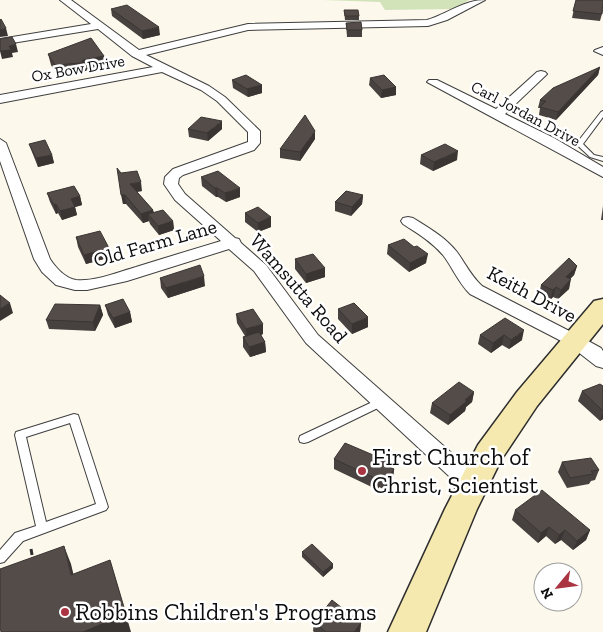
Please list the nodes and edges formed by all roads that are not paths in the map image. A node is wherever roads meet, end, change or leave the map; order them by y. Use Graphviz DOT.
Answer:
graph roads {
  1 [pos="64,0"];
  2 [pos="480,0"];
  3 [pos="98,26"];
  4 [pos="0,42"];
  5 [pos="603,49"];
  6 [pos="603,53"];
  7 [pos="136,54"];
  8 [pos="161,69"];
  9 [pos="541,74"];
  10 [pos="433,82"];
  11 [pos="0,99"];
  12 [pos="603,113"];
  13 [pos="497,115"];
  14 [pos="0,143"];
  15 [pos="601,166"];
  16 [pos="408,221"];
  17 [pos="234,242"];
  18 [pos="603,307"];
  19 [pos="574,341"];
  20 [pos="603,361"];
  21 [pos="381,402"];
  22 [pos="304,439"];
  23 [pos="473,485"];
  24 [pos="42,529"];
  25 [pos="0,558"];
  26 [pos="406,632"];
  1 -- 3 [label="street, Wamsutta Road"];
  2 -- 7 [label="street"];
  3 -- 4 [label="street"];
  3 -- 7 [label="street, Wamsutta Road"];
  5 -- 6 [label="lane"];
  7 -- 8 [label="street, Wamsutta Road"];
  8 -- 11 [label="street, Ox Bow Drive"];
  8 -- 17 [label="street, Wamsutta Road"];
  9 -- 13 [label="street"];
  10 -- 13 [label="street, Carl Jordan Drive"];
  12 -- 15 [label="lane"];
  13 -- 15 [label="street, Carl Jordan Drive"];
  14 -- 17 [label="street, Old Farm Lane"];
  16 -- 19 [label="street, Keith Drive"];
  17 -- 21 [label="street, Wamsutta Road"];
  18 -- 19 [label="main road"];
  19 -- 20 [label="street, Keith Drive"];
  19 -- 23 [label="main road"];
  21 -- 22 [label="lane"];
  21 -- 23 [label="street, Wamsutta Road"];
  23 -- 26 [label="main road"];
  24 -- 24 [label="lane"];
  24 -- 25 [label="lane"];
}
